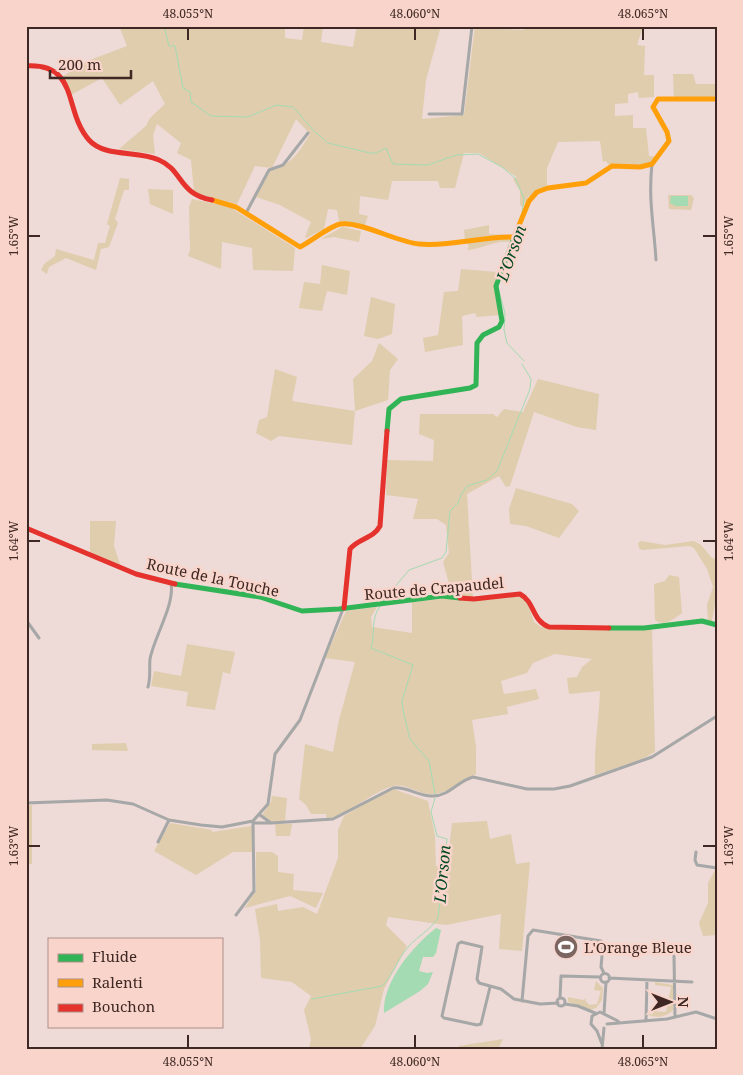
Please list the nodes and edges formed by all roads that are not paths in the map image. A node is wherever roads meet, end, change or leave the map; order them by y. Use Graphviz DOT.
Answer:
graph roads {
  1 [pos="472,26"];
  2 [pos="26,66"];
  3 [pos="717,99"];
  4 [pos="429,114"];
  5 [pos="308,133"];
  6 [pos="652,164"];
  7 [pos="246,213"];
  8 [pos="514,237"];
  9 [pos="656,260"];
  10 [pos="26,528"];
  11 [pos="171,583"];
  12 [pos="344,608"];
  13 [pos="26,620"];
  14 [pos="717,625"];
  15 [pos="39,638"];
  16 [pos="148,687"];
  17 [pos="717,716"];
  18 [pos="26,803"];
  19 [pos="260,815"];
  20 [pos="169,820"];
  21 [pos="253,822"];
  22 [pos="271,823"];
  23 [pos="158,842"];
  24 [pos="696,852"];
  25 [pos="717,868"];
  26 [pos="236,915"];
  27 [pos="674,956"];
  28 [pos="604,973"];
  29 [pos="600,977"];
  30 [pos="609,978"];
  31 [pos="647,980"];
  32 [pos="606,982"];
  33 [pos="674,982"];
  34 [pos="692,982"];
  35 [pos="490,986"];
  36 [pos="560,998"];
  37 [pos="605,1000"];
  38 [pos="522,1001"];
  39 [pos="558,1003"];
  40 [pos="565,1004"];
  41 [pos="584,1009"];
  42 [pos="597,1012"];
  43 [pos="604,1014"];
  44 [pos="607,1017"];
  45 [pos="675,1017"];
  46 [pos="590,1018"];
  47 [pos="717,1018"];
  48 [pos="646,1021"];
  49 [pos="621,1022"];
  50 [pos="607,1024"];
  51 [pos="604,1028"];
  52 [pos="596,1029"];
  53 [pos="602,1044"];
  54 [pos="602,1049"];
  1 -- 4 [label="street"];
  2 -- 7 [label="street"];
  3 -- 6 [label="street"];
  5 -- 7 [label="street"];
  6 -- 8 [label="street"];
  6 -- 9 [label="street"];
  7 -- 8 [label="street"];
  8 -- 12 [label="street"];
  10 -- 11 [label="street, Route de la Touche"];
  11 -- 12 [label="street, Route de la Touche"];
  11 -- 16 [label="street"];
  12 -- 14 [label="street, Route de Crapaudel"];
  12 -- 19 [label="street"];
  13 -- 15 [label="street"];
  17 -- 22 [label="street"];
  18 -- 20 [label="street"];
  19 -- 21 [label="street"];
  19 -- 22 [label="street"];
  20 -- 21 [label="street"];
  20 -- 23 [label="street"];
  21 -- 22 [label="street"];
  21 -- 26 [label="street"];
  24 -- 25 [label="street"];
  27 -- 33 [label="street"];
  28 -- 29 [label="street"];
  28 -- 30 [label="street"];
  28 -- 38 [label="street"];
  29 -- 32 [label="street"];
  29 -- 36 [label="street"];
  30 -- 31 [label="street"];
  30 -- 32 [label="street"];
  31 -- 33 [label="street"];
  31 -- 48 [label="street"];
  32 -- 37 [label="street"];
  33 -- 34 [label="street"];
  33 -- 45 [label="street"];
  35 -- 35 [label="street"];
  35 -- 38 [label="street"];
  36 -- 39 [label="street"];
  36 -- 40 [label="street"];
  37 -- 42 [label="street"];
  37 -- 43 [label="street"];
  38 -- 39 [label="street"];
  39 -- 40 [label="street"];
  40 -- 41 [label="street"];
  41 -- 42 [label="street"];
  41 -- 46 [label="street"];
  42 -- 43 [label="street"];
  42 -- 46 [label="street"];
  43 -- 44 [label="street"];
  44 -- 49 [label="street"];
  44 -- 50 [label="street"];
  45 -- 47 [label="street"];
  45 -- 48 [label="street"];
  46 -- 52 [label="street"];
  48 -- 49 [label="street"];
  49 -- 50 [label="street"];
  50 -- 51 [label="street"];
  51 -- 52 [label="street"];
  51 -- 53 [label="street"];
  52 -- 53 [label="street"];
  53 -- 54 [label="street"];
}
